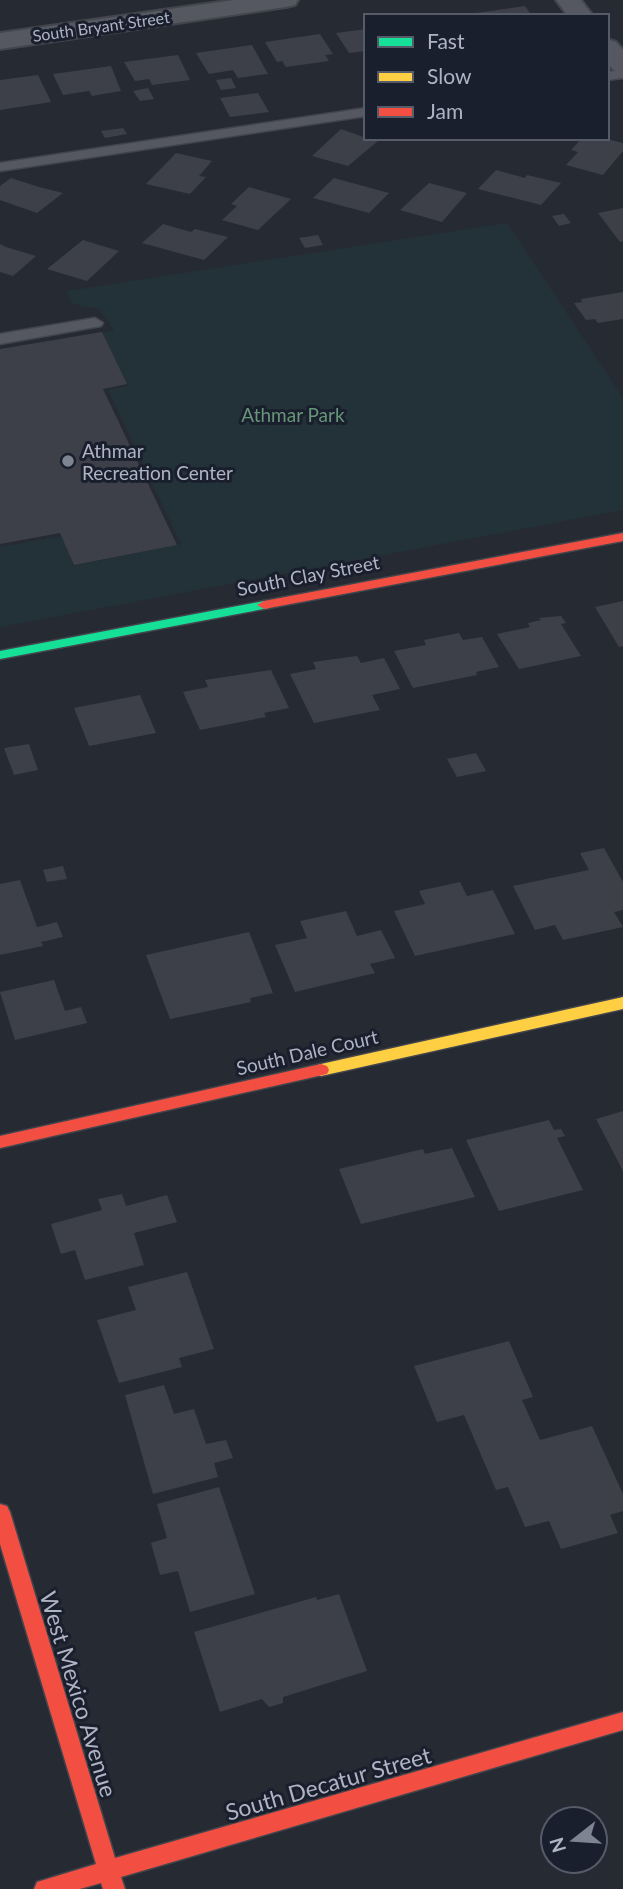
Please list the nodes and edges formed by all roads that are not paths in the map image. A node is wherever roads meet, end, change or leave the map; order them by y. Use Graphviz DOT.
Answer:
graph roads {
  1 [pos="286,0"];
  2 [pos="568,0"];
  3 [pos="579,14"];
  4 [pos="0,41"];
  5 [pos="609,49"];
  6 [pos="623,66"];
  7 [pos="364,112"];
  8 [pos="0,167"];
  9 [pos="95,323"];
  10 [pos="0,339"];
  11 [pos="623,537"];
  12 [pos="0,655"];
  13 [pos="623,1003"];
  14 [pos="0,1142"];
  15 [pos="0,1513"];
  16 [pos="623,1721"];
  17 [pos="109,1871"];
  18 [pos="45,1889"];
  19 [pos="114,1889"];
  1 -- 4 [label="street, South Bryant Street"];
  2 -- 3 [label="street"];
  5 -- 6 [label="street"];
  7 -- 8 [label="lane"];
  9 -- 10 [label="lane"];
  11 -- 12 [label="street, South Clay Street"];
  13 -- 14 [label="street, South Dale Court"];
  15 -- 17 [label="street, West Mexico Avenue"];
  16 -- 17 [label="street, South Decatur Street"];
  17 -- 18 [label="street, South Decatur Street"];
  17 -- 19 [label="street, West Mexico Avenue"];
}
